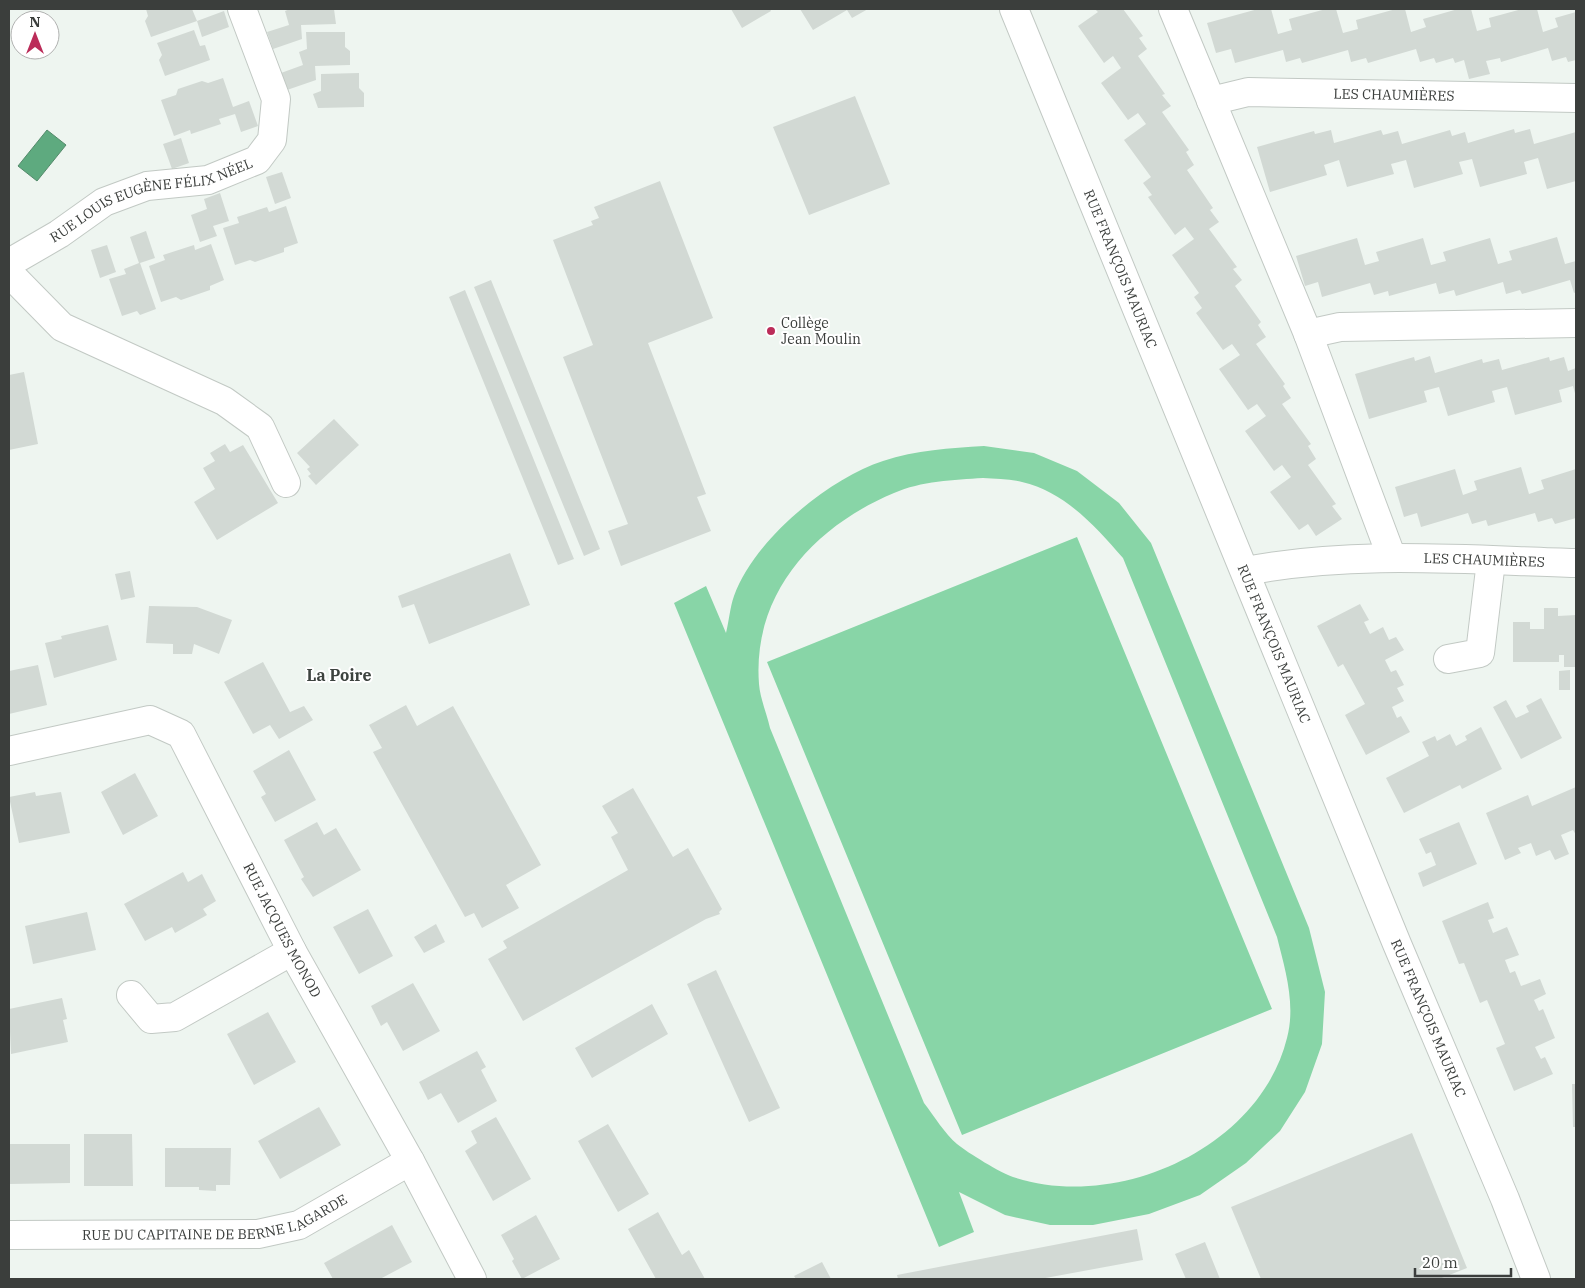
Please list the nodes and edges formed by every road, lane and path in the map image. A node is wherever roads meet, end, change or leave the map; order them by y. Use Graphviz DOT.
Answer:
graph roads {
  1 [pos="242,9"];
  2 [pos="1014,9"];
  3 [pos="1173,9"];
  4 [pos="1576,98"];
  5 [pos="1211,101"];
  6 [pos="9,263"];
  7 [pos="9,273"];
  8 [pos="1576,323"];
  9 [pos="1308,334"];
  10 [pos="286,483"];
  11 [pos="1392,558"];
  12 [pos="1491,561"];
  13 [pos="1576,563"];
  14 [pos="1246,571"];
  15 [pos="1448,659"];
  16 [pos="9,751"];
  17 [pos="292,951"];
  18 [pos="131,995"];
  19 [pos="410,1161"];
  20 [pos="9,1235"];
  21 [pos="472,1279"];
  22 [pos="1536,1279"];
  1 -- 6 [label="street, RUE LOUIS EUGÈNE FÉLIX NÉEL"];
  2 -- 14 [label="street, RUE FRANÇOIS MAURIAC"];
  3 -- 5 [label="street"];
  4 -- 5 [label="street, LES CHAUMIÈRES"];
  5 -- 9 [label="street"];
  7 -- 10 [label="street"];
  8 -- 9 [label="street"];
  9 -- 11 [label="street"];
  11 -- 12 [label="street, LES CHAUMIÈRES"];
  11 -- 14 [label="street, LES CHAUMIÈRES"];
  12 -- 13 [label="street, LES CHAUMIÈRES"];
  12 -- 15 [label="street"];
  14 -- 22 [label="street, RUE FRANÇOIS MAURIAC"];
  16 -- 17 [label="street, RUE JACQUES MONOD"];
  17 -- 18 [label="street"];
  17 -- 19 [label="street, RUE JACQUES MONOD"];
  19 -- 20 [label="street, RUE DU CAPITAINE DE BERNE LAGARDE"];
  19 -- 21 [label="street, RUE JACQUES MONOD"];
}
